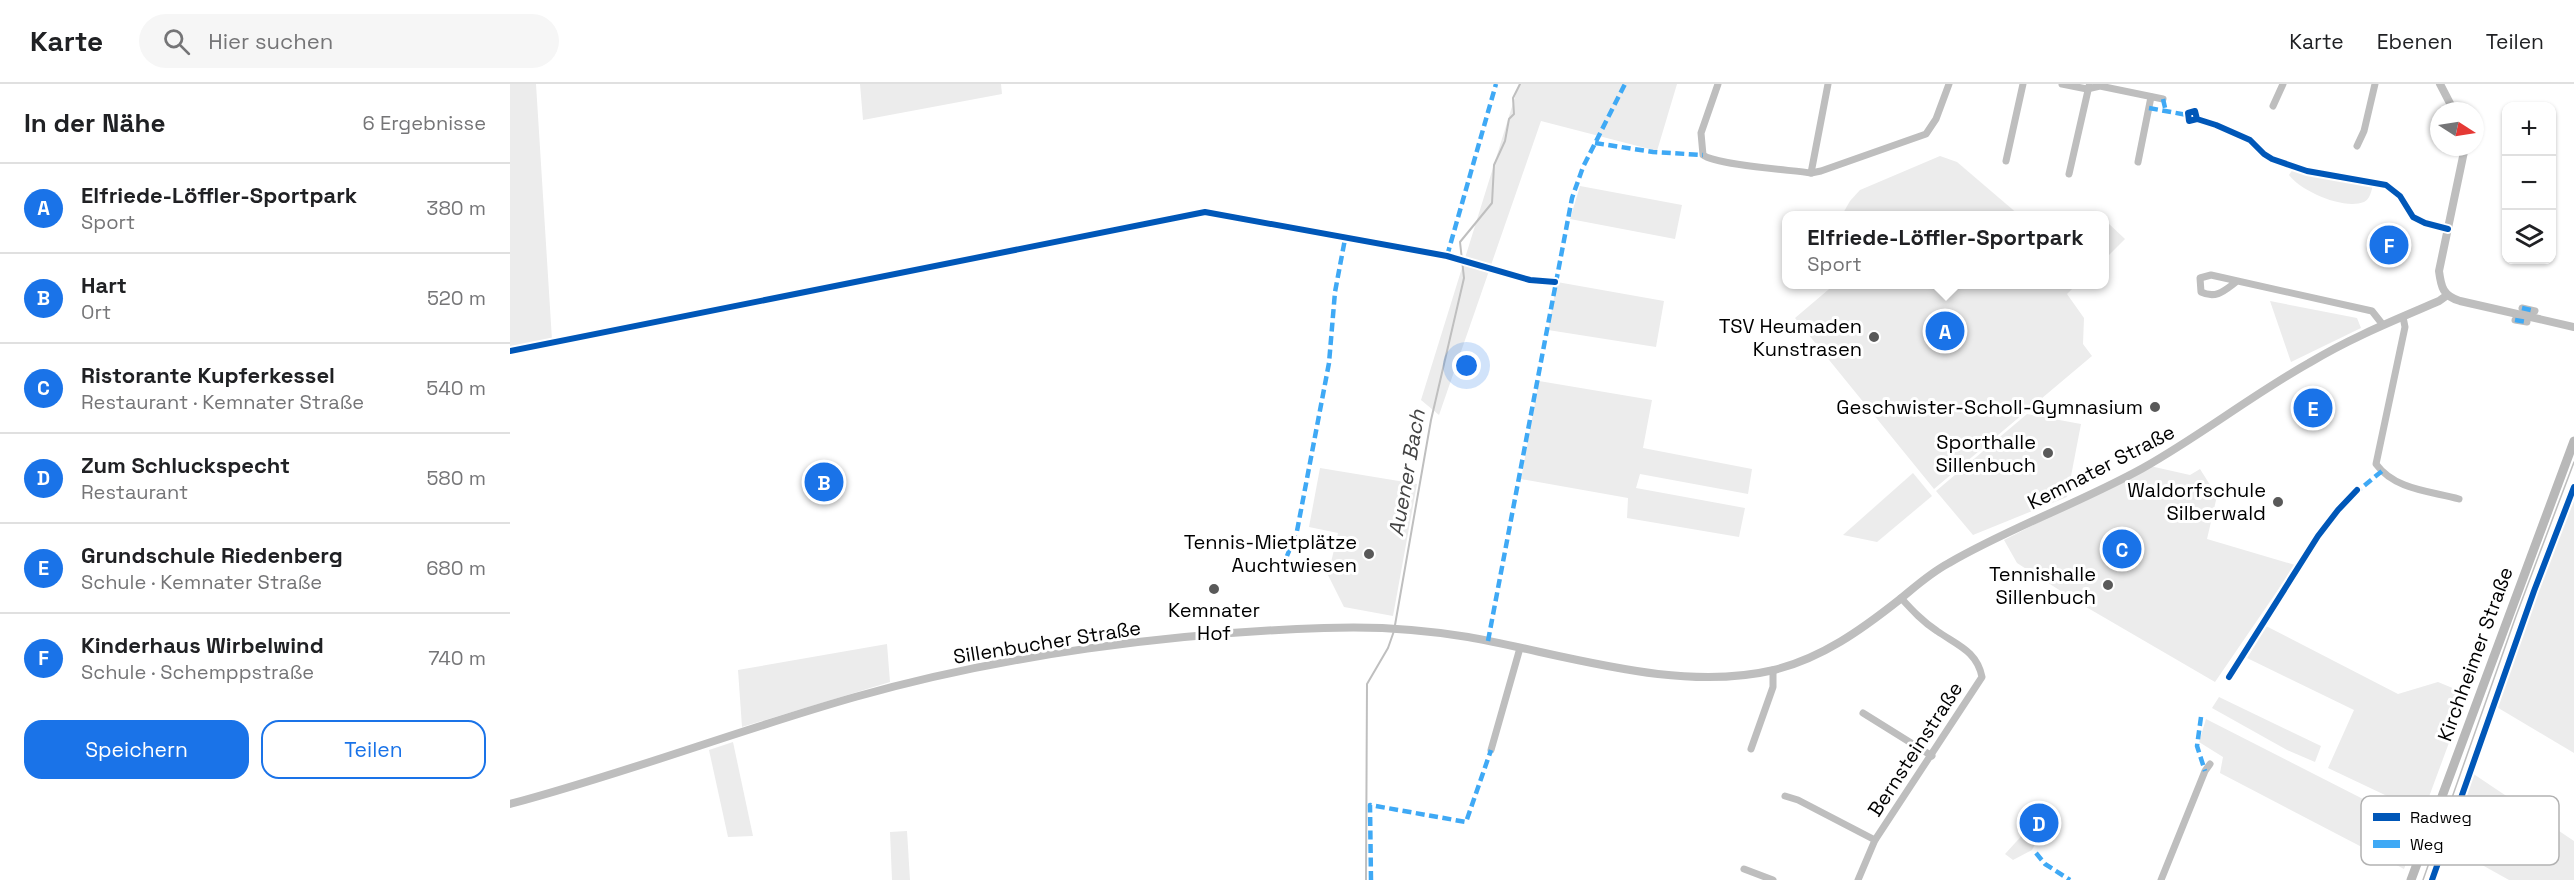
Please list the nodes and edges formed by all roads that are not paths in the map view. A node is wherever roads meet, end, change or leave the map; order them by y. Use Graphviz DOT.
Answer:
graph roads {
  1 [pos="1718,84"];
  2 [pos="1828,84"];
  3 [pos="1949,84"];
  4 [pos="2023,84"];
  5 [pos="2062,84"];
  6 [pos="2283,84"];
  7 [pos="2375,84"];
  8 [pos="2440,84"];
  9 [pos="2088,86"];
  10 [pos="2151,98"];
  11 [pos="2163,99"];
  12 [pos="2449,102"];
  13 [pos="2273,106"];
  14 [pos="2357,146"];
  15 [pos="2463,156"];
  16 [pos="2006,160"];
  17 [pos="2138,162"];
  18 [pos="1811,172"];
  19 [pos="2069,174"];
  20 [pos="2236,282"];
  21 [pos="2446,296"];
  22 [pos="2522,308"];
  23 [pos="2535,311"];
  24 [pos="2403,317"];
  25 [pos="2515,320"];
  26 [pos="2527,322"];
  27 [pos="2383,325"];
  28 [pos="2574,327"];
  29 [pos="2574,441"];
  30 [pos="2376,464"];
  31 [pos="2368,467"];
  32 [pos="2459,499"];
  33 [pos="1901,598"];
  34 [pos="1520,648"];
  35 [pos="1604,664"];
  36 [pos="1773,670"];
  37 [pos="1863,713"];
  38 [pos="1751,749"];
  39 [pos="1491,750"];
  40 [pos="1932,756"];
  41 [pos="2210,764"];
  42 [pos="1785,796"];
  43 [pos="2442,796"];
  44 [pos="510,804"];
  45 [pos="1875,840"];
  46 [pos="2417,865"];
  47 [pos="1744,868"];
  48 [pos="1773,880"];
  49 [pos="1858,880"];
  50 [pos="2161,880"];
  51 [pos="2411,880"];
  1 -- 18 [label="street"];
  2 -- 18 [label="street"];
  3 -- 18 [label="street"];
  4 -- 16 [label="street"];
  5 -- 9 [label="street"];
  6 -- 13 [label="street"];
  7 -- 14 [label="street"];
  8 -- 12 [label="street"];
  9 -- 10 [label="street"];
  9 -- 19 [label="street"];
  10 -- 11 [label="street"];
  10 -- 17 [label="street"];
  15 -- 21 [label="street"];
  20 -- 20 [label="street"];
  20 -- 27 [label="street"];
  21 -- 24 [label="street, Kemnater Straße"];
  21 -- 28 [label="street"];
  22 -- 23 [label="street"];
  24 -- 27 [label="street, Kemnater Straße"];
  24 -- 30 [label="street"];
  25 -- 26 [label="street"];
  27 -- 33 [label="street, Kemnater Straße"];
  29 -- 43 [label="main road, Kirchheimer Straße"];
  30 -- 31 [label="street"];
  30 -- 32 [label="street"];
  33 -- 36 [label="street, Kemnater Straße"];
  33 -- 40 [label="street, Bernsteinstraße"];
  34 -- 35 [label="street, Sillenbucher Straße"];
  34 -- 39 [label="street"];
  34 -- 44 [label="street, Sillenbucher Straße"];
  35 -- 36 [label="street, Kemnater Straße"];
  36 -- 38 [label="street"];
  37 -- 40 [label="street"];
  40 -- 45 [label="street, Bernsteinstraße"];
  41 -- 50 [label="street"];
  42 -- 45 [label="street"];
  45 -- 49 [label="street, Bernsteinstraße"];
  46 -- 51 [label="main road, Kirchheimer Straße"];
  47 -- 48 [label="street"];
}
